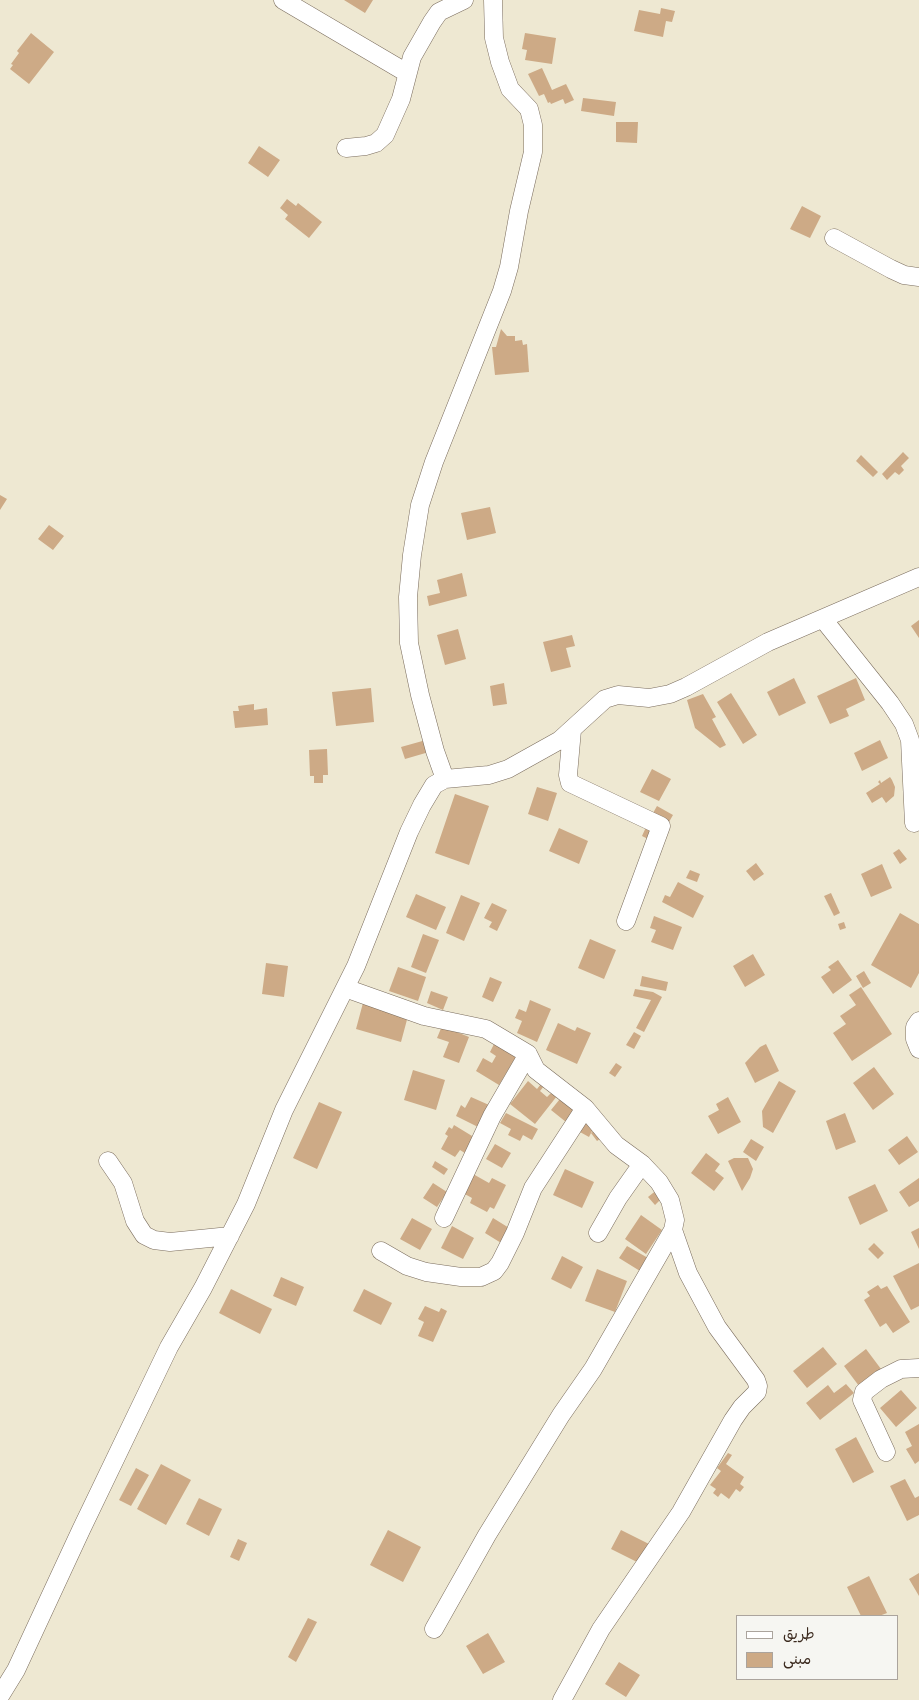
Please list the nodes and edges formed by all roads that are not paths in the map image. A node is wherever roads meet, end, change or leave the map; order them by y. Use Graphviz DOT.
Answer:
graph roads {
  1 [pos="283,0"];
  2 [pos="464,0"];
  3 [pos="492,0"];
  4 [pos="407,74"];
  5 [pos="346,148"];
  6 [pos="834,238"];
  7 [pos="919,278"];
  8 [pos="919,577"];
  9 [pos="823,619"];
  10 [pos="572,730"];
  11 [pos="445,779"];
  12 [pos="914,823"];
  13 [pos="626,921"];
  14 [pos="345,988"];
  15 [pos="919,1021"];
  16 [pos="919,1049"];
  17 [pos="528,1054"];
  18 [pos="586,1108"];
  19 [pos="108,1161"];
  20 [pos="642,1164"];
  21 [pos="444,1218"];
  22 [pos="673,1230"];
  23 [pos="598,1233"];
  24 [pos="230,1236"];
  25 [pos="380,1251"];
  26 [pos="919,1368"];
  27 [pos="886,1452"];
  28 [pos="434,1629"];
  29 [pos="0,1696"];
  30 [pos="562,1700"];
  1 -- 4 [label="street"];
  2 -- 4 [label="street"];
  3 -- 11 [label="street"];
  4 -- 5 [label="street"];
  6 -- 7 [label="street"];
  8 -- 9 [label="street"];
  9 -- 10 [label="street"];
  9 -- 12 [label="street"];
  10 -- 11 [label="street"];
  10 -- 13 [label="street"];
  11 -- 14 [label="street"];
  14 -- 17 [label="street"];
  14 -- 24 [label="street"];
  15 -- 16 [label="street"];
  17 -- 18 [label="street"];
  17 -- 21 [label="street"];
  18 -- 20 [label="street"];
  18 -- 25 [label="street"];
  19 -- 24 [label="street"];
  20 -- 22 [label="street"];
  20 -- 23 [label="street"];
  22 -- 28 [label="street"];
  22 -- 30 [label="street"];
  24 -- 29 [label="street"];
  26 -- 27 [label="street"];
}
